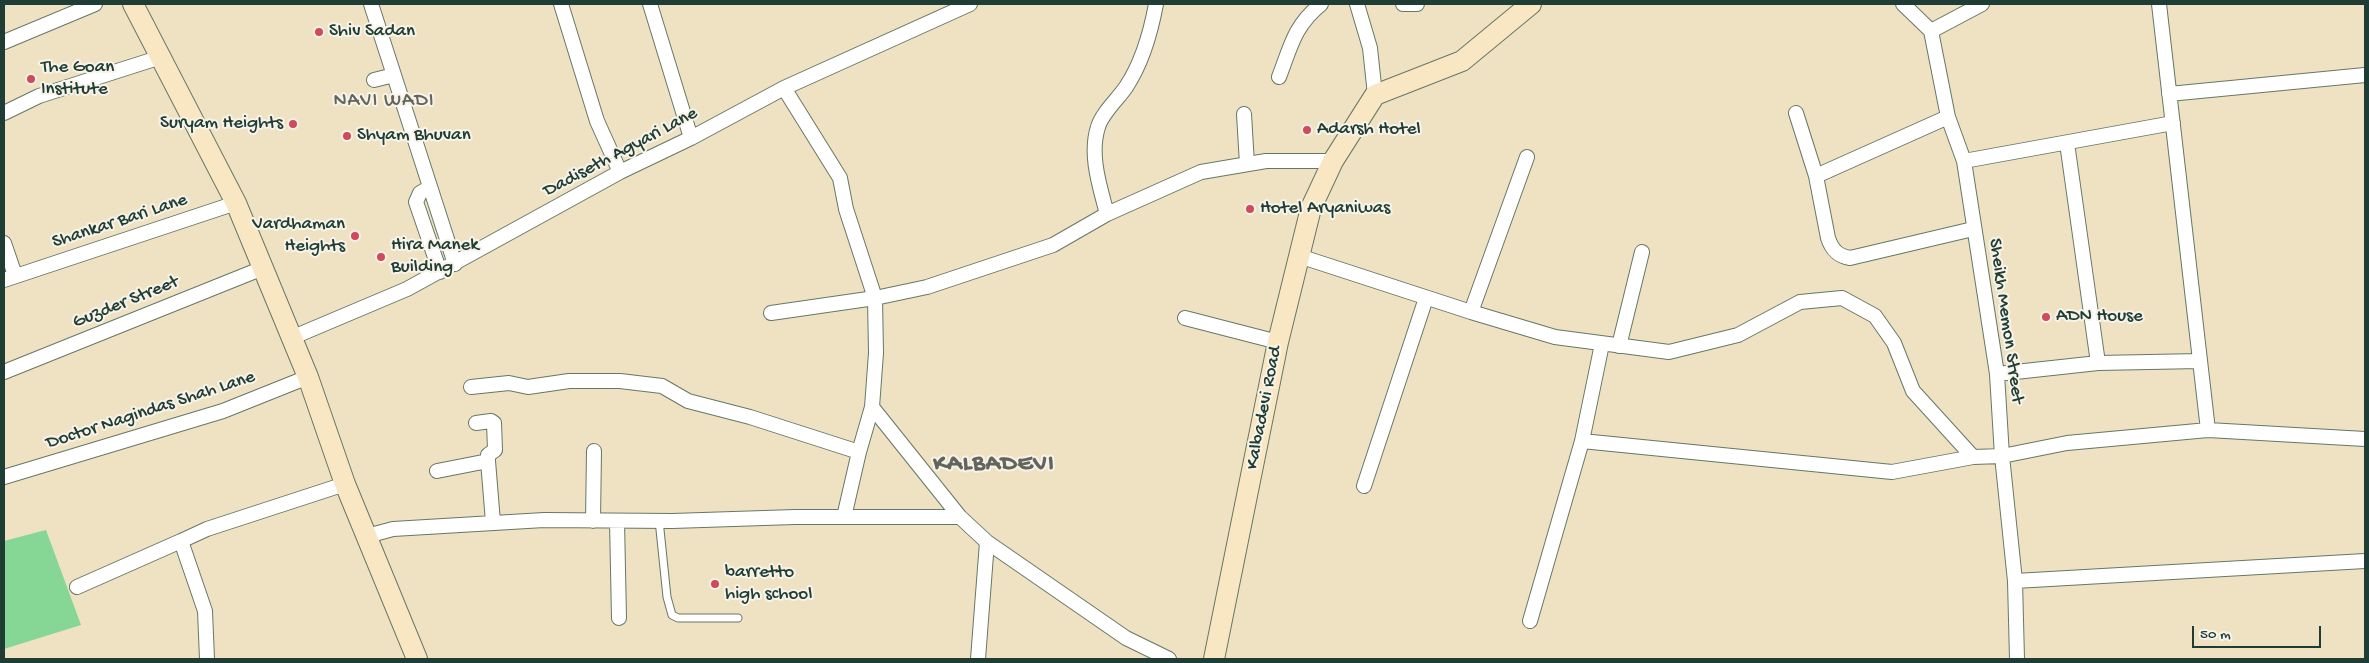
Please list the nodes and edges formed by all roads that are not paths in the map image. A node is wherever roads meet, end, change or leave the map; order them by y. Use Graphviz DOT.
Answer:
graph roads {
  1 [pos="95,4"];
  2 [pos="133,4"];
  3 [pos="371,4"];
  4 [pos="561,4"];
  5 [pos="650,4"];
  6 [pos="970,4"];
  7 [pos="1156,4"];
  8 [pos="1322,4"];
  9 [pos="1358,4"];
  10 [pos="1403,4"];
  11 [pos="1417,4"];
  12 [pos="1531,4"];
  13 [pos="1903,4"];
  14 [pos="1982,4"];
  15 [pos="2159,4"];
  16 [pos="1931,31"];
  17 [pos="4,42"];
  18 [pos="160,57"];
  19 [pos="394,75"];
  20 [pos="2365,75"];
  21 [pos="1279,77"];
  22 [pos="374,80"];
  23 [pos="784,88"];
  24 [pos="2169,94"];
  25 [pos="1374,95"];
  26 [pos="4,113"];
  27 [pos="1796,113"];
  28 [pos="1244,114"];
  29 [pos="1948,117"];
  30 [pos="2173,123"];
  31 [pos="691,138"];
  32 [pos="2068,144"];
  33 [pos="1527,157"];
  34 [pos="1333,161"];
  35 [pos="1964,161"];
  36 [pos="1247,164"];
  37 [pos="620,172"];
  38 [pos="1816,176"];
  39 [pos="430,187"];
  40 [pos="236,203"];
  41 [pos="1106,214"];
  42 [pos="1973,229"];
  43 [pos="4,243"];
  44 [pos="1642,252"];
  45 [pos="1299,256"];
  46 [pos="455,264"];
  47 [pos="263,268"];
  48 [pos="440,272"];
  49 [pos="10,278"];
  50 [pos="874,298"];
  51 [pos="1426,298"];
  52 [pos="1471,312"];
  53 [pos="771,313"];
  54 [pos="1185,318"];
  55 [pos="291,338"];
  56 [pos="1278,342"];
  57 [pos="1602,344"];
  58 [pos="1619,346"];
  59 [pos="2200,361"];
  60 [pos="2098,363"];
  61 [pos="4,372"];
  62 [pos="1997,374"];
  63 [pos="308,376"];
  64 [pos="471,387"];
  65 [pos="872,407"];
  66 [pos="476,423"];
  67 [pos="2208,430"];
  68 [pos="2365,439"];
  69 [pos="1582,441"];
  70 [pos="594,450"];
  71 [pos="859,452"];
  72 [pos="2002,456"];
  73 [pos="1973,457"];
  74 [pos="488,461"];
  75 [pos="437,471"];
  76 [pos="4,477"];
  77 [pos="344,484"];
  78 [pos="1364,486"];
  79 [pos="844,517"];
  80 [pos="960,517"];
  81 [pos="659,520"];
  82 [pos="593,521"];
  83 [pos="617,521"];
  84 [pos="493,522"];
  85 [pos="367,536"];
  86 [pos="181,541"];
  87 [pos="987,542"];
  88 [pos="2365,561"];
  89 [pos="2015,581"];
  90 [pos="77,587"];
  91 [pos="620,618"];
  92 [pos="738,618"];
  93 [pos="1530,620"];
  94 [pos="207,659"];
  95 [pos="417,659"];
  96 [pos="978,659"];
  97 [pos="1169,659"];
  98 [pos="1214,659"];
  99 [pos="2017,659"];
  1 -- 17 [label="street"];
  2 -- 18 [label="main road"];
  3 -- 19 [label="street"];
  4 -- 37 [label="street"];
  5 -- 31 [label="street"];
  6 -- 23 [label="street, Dadiseth Agyari Lane"];
  7 -- 41 [label="street"];
  8 -- 21 [label="street"];
  9 -- 25 [label="street"];
  10 -- 11 [label="street"];
  12 -- 25 [label="main road"];
  13 -- 16 [label="street"];
  14 -- 16 [label="street"];
  15 -- 24 [label="street"];
  16 -- 29 [label="street, Sheikh Memon Street"];
  18 -- 26 [label="street"];
  18 -- 40 [label="main road"];
  19 -- 22 [label="street"];
  19 -- 39 [label="street"];
  20 -- 24 [label="street"];
  23 -- 31 [label="street, Dadiseth Agyari Lane"];
  23 -- 50 [label="street"];
  24 -- 30 [label="street"];
  25 -- 34 [label="main road, Kalbadevi Road"];
  27 -- 38 [label="street"];
  28 -- 36 [label="street"];
  29 -- 35 [label="street, Sheikh Memon Street"];
  29 -- 38 [label="street"];
  30 -- 32 [label="street"];
  30 -- 59 [label="street"];
  31 -- 37 [label="street, Dadiseth Agyari Lane"];
  32 -- 35 [label="street"];
  32 -- 60 [label="street"];
  33 -- 52 [label="street"];
  34 -- 36 [label="street"];
  34 -- 45 [label="main road, Kalbadevi Road"];
  35 -- 42 [label="street, Sheikh Memon Street"];
  36 -- 41 [label="street"];
  37 -- 46 [label="street, Dadiseth Agyari Lane"];
  38 -- 42 [label="street"];
  39 -- 46 [label="street"];
  39 -- 48 [label="street"];
  40 -- 47 [label="main road"];
  40 -- 49 [label="street, Shankar Bari Lane"];
  41 -- 50 [label="street"];
  42 -- 62 [label="street, Sheikh Memon Street"];
  43 -- 49 [label="street"];
  44 -- 58 [label="street"];
  45 -- 51 [label="street"];
  45 -- 56 [label="main road, Kalbadevi Road"];
  46 -- 48 [label="street, Dadiseth Agyari Lane"];
  47 -- 55 [label="main road"];
  47 -- 61 [label="street, Guzder Street"];
  48 -- 55 [label="street, Dadiseth Agyari Lane"];
  50 -- 53 [label="street"];
  50 -- 65 [label="street"];
  51 -- 52 [label="street"];
  51 -- 78 [label="street"];
  52 -- 57 [label="street"];
  54 -- 56 [label="street"];
  55 -- 63 [label="main road"];
  56 -- 98 [label="main road, Kalbadevi Road"];
  57 -- 58 [label="street"];
  57 -- 69 [label="street"];
  58 -- 73 [label="street"];
  59 -- 60 [label="street"];
  59 -- 67 [label="street"];
  60 -- 62 [label="street"];
  62 -- 72 [label="street, Sheikh Memon Street"];
  63 -- 76 [label="street, Doctor Nagindas Shah Lane"];
  63 -- 77 [label="main road"];
  64 -- 71 [label="street"];
  65 -- 71 [label="street"];
  65 -- 80 [label="street"];
  66 -- 74 [label="street"];
  67 -- 68 [label="street"];
  67 -- 72 [label="street"];
  69 -- 73 [label="street"];
  69 -- 93 [label="street"];
  70 -- 82 [label="street"];
  71 -- 79 [label="street"];
  72 -- 73 [label="street"];
  72 -- 89 [label="street, Sheikh Memon Street"];
  74 -- 75 [label="street"];
  74 -- 84 [label="street"];
  77 -- 85 [label="main road"];
  77 -- 86 [label="street"];
  79 -- 80 [label="street"];
  79 -- 81 [label="street"];
  80 -- 87 [label="street"];
  81 -- 83 [label="street"];
  81 -- 92 [label="lane"];
  82 -- 83 [label="street"];
  82 -- 84 [label="street"];
  83 -- 91 [label="street"];
  84 -- 85 [label="street"];
  85 -- 95 [label="main road"];
  86 -- 90 [label="street"];
  86 -- 94 [label="street"];
  87 -- 96 [label="street"];
  87 -- 97 [label="street"];
  88 -- 89 [label="street"];
  89 -- 99 [label="street, Sheikh Memon Street"];
}
